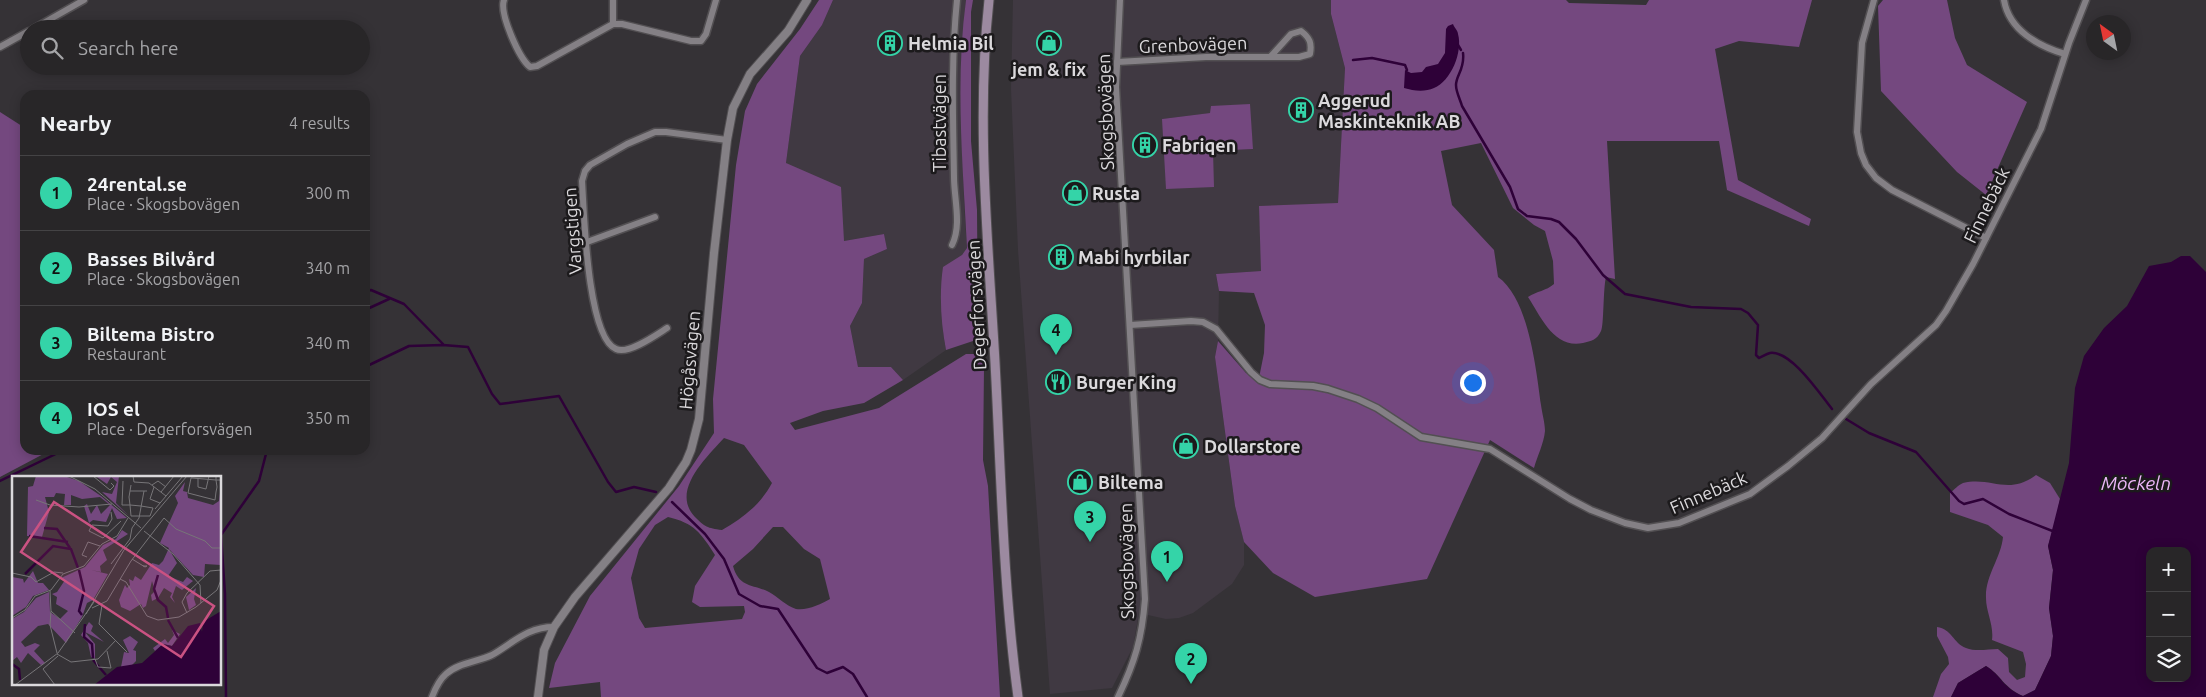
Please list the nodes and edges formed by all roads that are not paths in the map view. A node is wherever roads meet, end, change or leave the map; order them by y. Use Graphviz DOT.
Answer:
graph roads {
  1 [pos="84,0"];
  2 [pos="504,0"];
  3 [pos="613,0"];
  4 [pos="716,0"];
  5 [pos="808,0"];
  6 [pos="957,0"];
  7 [pos="989,0"];
  8 [pos="1120,0"];
  9 [pos="1874,0"];
  10 [pos="2004,0"];
  11 [pos="2086,0"];
  12 [pos="49,20"];
  13 [pos="613,24"];
  14 [pos="20,36"];
  15 [pos="0,47"];
  16 [pos="2065,54"];
  17 [pos="1271,56"];
  18 [pos="1117,62"];
  19 [pos="727,140"];
  20 [pos="655,218"];
  21 [pos="1986,238"];
  22 [pos="587,242"];
  23 [pos="952,245"];
  24 [pos="1130,326"];
  25 [pos="667,328"];
  26 [pos="1008,608"];
  27 [pos="554,627"];
  28 [pos="432,697"];
  29 [pos="538,697"];
  30 [pos="1012,697"];
  31 [pos="1018,697"];
  32 [pos="1118,697"];
  1 -- 12 [label="street"];
  2 -- 13 [label="street"];
  3 -- 13 [label="street"];
  4 -- 13 [label="street"];
  5 -- 19 [label="street, Högåsvägen"];
  6 -- 23 [label="street, Tibastvägen"];
  7 -- 26 [label="main road, Degerforsvägen"];
  8 -- 18 [label="street, Skogsbovägen"];
  9 -- 21 [label="street"];
  10 -- 16 [label="street"];
  11 -- 16 [label="street, Finnebäck"];
  14 -- 15 [label="street"];
  16 -- 21 [label="street, Finnebäck"];
  17 -- 17 [label="street, Grenbovägen"];
  17 -- 18 [label="street, Grenbovägen"];
  18 -- 24 [label="street, Skogsbovägen"];
  19 -- 22 [label="street, Vargstigen"];
  19 -- 27 [label="street, Högåsvägen"];
  20 -- 22 [label="street"];
  21 -- 24 [label="street, Finnebäck"];
  22 -- 25 [label="street, Vargstigen"];
  24 -- 32 [label="street, Skogsbovägen"];
  26 -- 30 [label="main road, Degerforsvägen"];
  26 -- 31 [label="main road, Degerforsvägen"];
  27 -- 28 [label="street"];
  27 -- 29 [label="street, Högåsvägen"];
}
